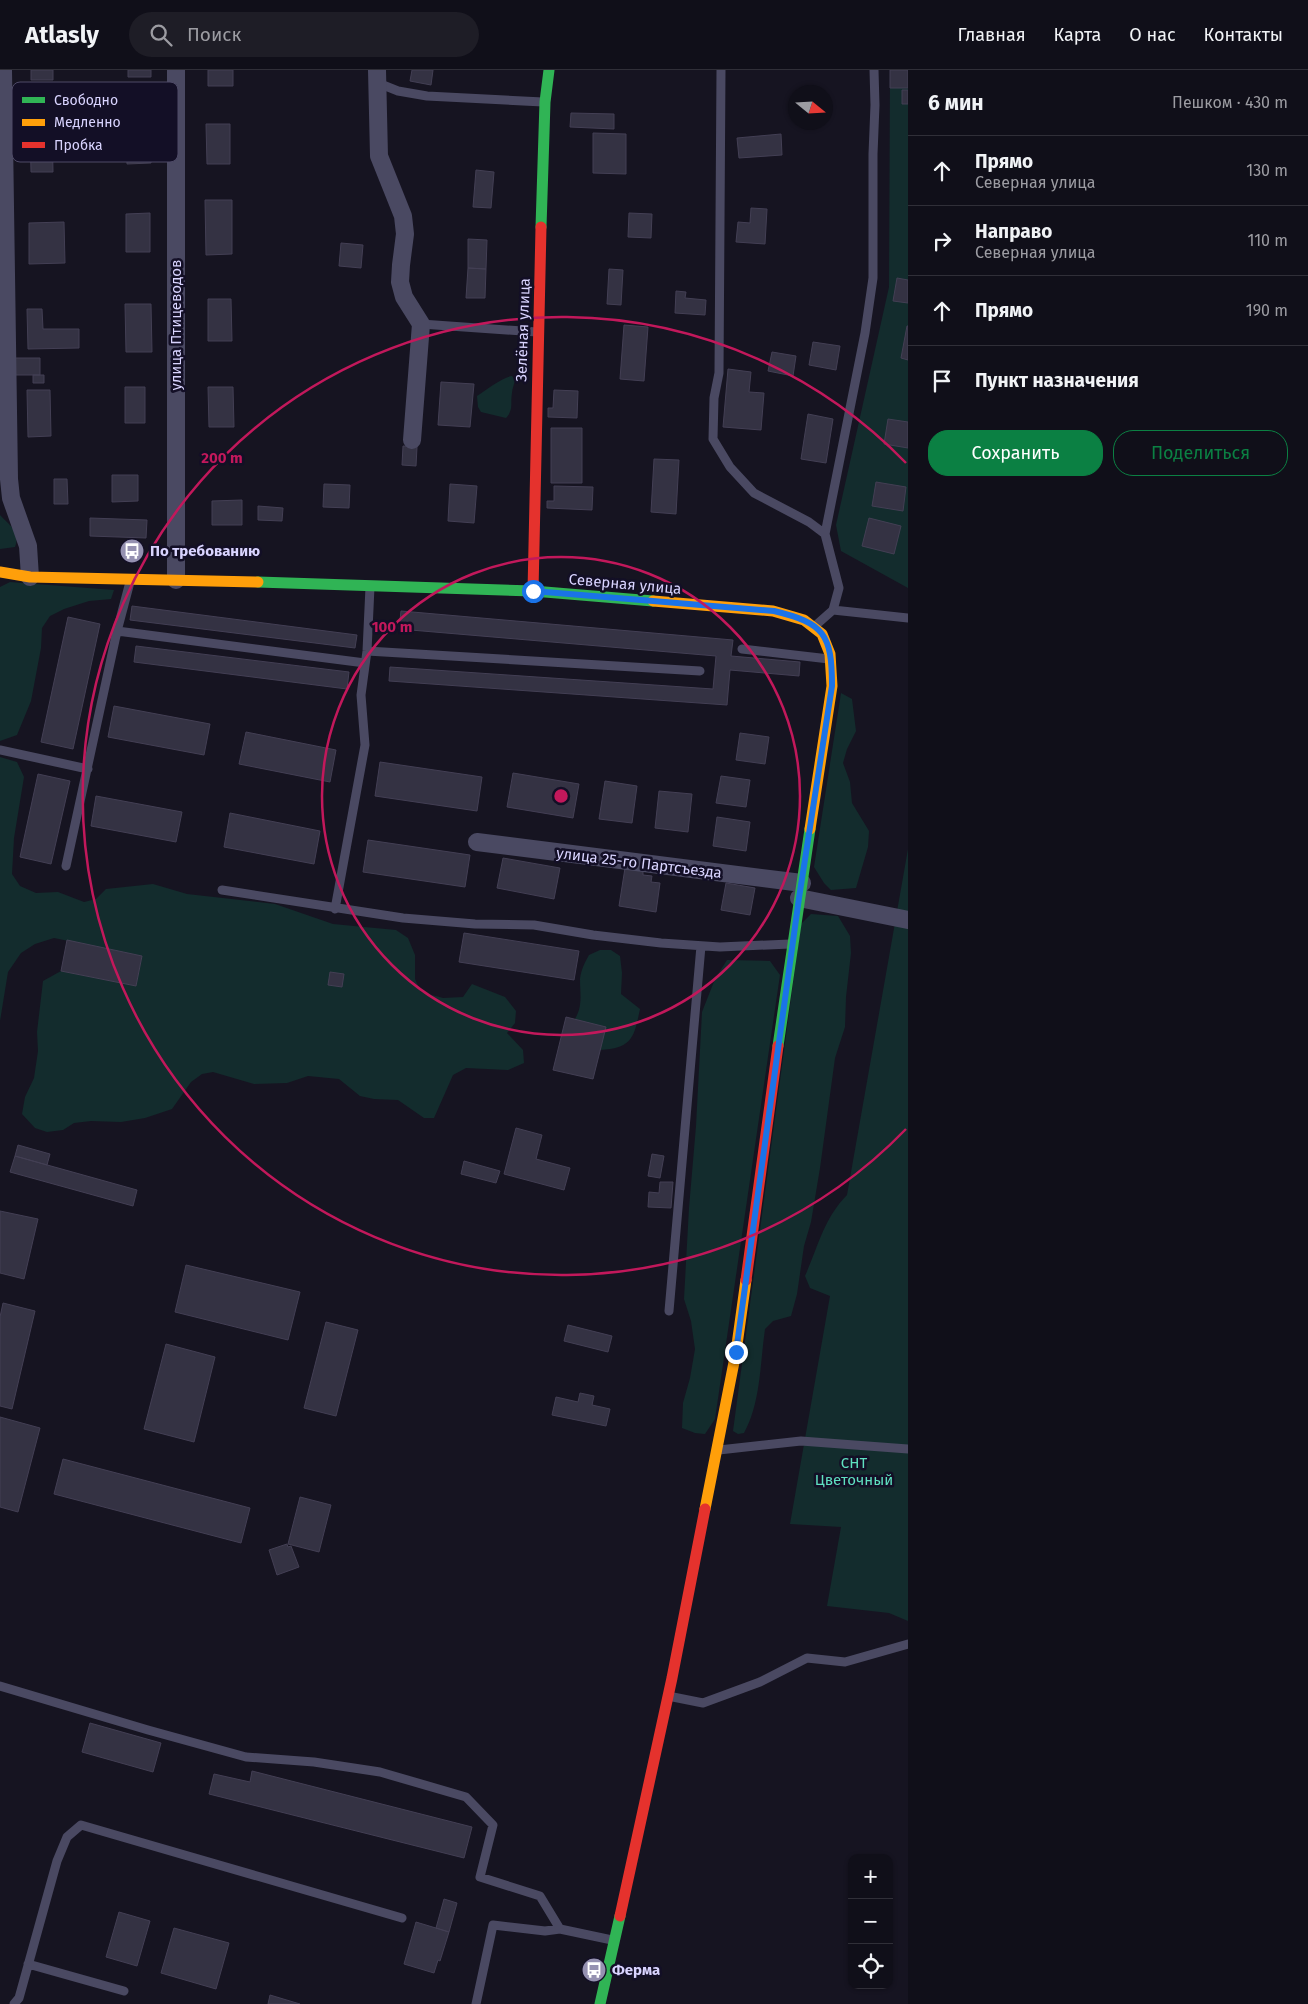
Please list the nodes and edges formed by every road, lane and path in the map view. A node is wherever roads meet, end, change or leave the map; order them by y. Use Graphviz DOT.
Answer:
graph roads {
  1 [pos="3,70"];
  2 [pos="549,70"];
  3 [pos="721,70"];
  4 [pos="874,70"];
  5 [pos="378,76"];
  6 [pos="545,102"];
  7 [pos="176,162"];
  8 [pos="421,324"];
  9 [pos="538,332"];
  10 [pos="412,440"];
  11 [pos="825,534"];
  12 [pos="0,572"];
  13 [pos="30,577"];
  14 [pos="130,579"];
  15 [pos="176,580"];
  16 [pos="370,585"];
  17 [pos="533,591"];
  18 [pos="833,610"];
  19 [pos="908,618"];
  20 [pos="816,625"];
  21 [pos="117,631"];
  22 [pos="742,649"];
  23 [pos="367,651"];
  24 [pos="832,660"];
  25 [pos="366,663"];
  26 [pos="700,671"];
  27 [pos="0,750"];
  28 [pos="88,769"];
  29 [pos="477,842"];
  30 [pos="66,866"];
  31 [pos="222,890"];
  32 [pos="800,891"];
  33 [pos="335,909"];
  34 [pos="908,920"];
  35 [pos="793,944"];
  36 [pos="701,946"];
  37 [pos="670,1311"];
  38 [pos="908,1449"];
  39 [pos="717,1450"];
  40 [pos="908,1644"];
  41 [pos="0,1686"];
  42 [pos="668,1696"];
  43 [pos="402,1918"];
  44 [pos="560,1929"];
  45 [pos="614,1940"];
  46 [pos="28,1964"];
  47 [pos="124,1991"];
  48 [pos="14,2004"];
  49 [pos="476,2004"];
  50 [pos="600,2004"];
  1 -- 13 [label="street"];
  2 -- 6 [label="street, Зелёная улица"];
  3 -- 11 [label="lane"];
  4 -- 11 [label="lane"];
  5 -- 6 [label="lane"];
  5 -- 8 [label="street"];
  6 -- 9 [label="street, Зелёная улица"];
  7 -- 15 [label="street, улица Птицеводов"];
  8 -- 9 [label="lane"];
  8 -- 10 [label="street"];
  9 -- 17 [label="street, Зелёная улица"];
  11 -- 18 [label="lane"];
  12 -- 13 [label="street, Северная улица"];
  13 -- 14 [label="street, Северная улица"];
  14 -- 15 [label="street, Северная улица"];
  14 -- 21 [label="lane"];
  15 -- 16 [label="street, Северная улица"];
  16 -- 17 [label="street, Северная улица"];
  16 -- 23 [label="lane"];
  17 -- 20 [label="street, Северная улица"];
  18 -- 19 [label="lane"];
  18 -- 20 [label="lane"];
  20 -- 24 [label="street"];
  21 -- 25 [label="lane"];
  21 -- 28 [label="lane"];
  22 -- 24 [label="lane"];
  23 -- 25 [label="lane"];
  23 -- 26 [label="lane"];
  24 -- 32 [label="street"];
  25 -- 33 [label="lane"];
  27 -- 28 [label="lane"];
  28 -- 30 [label="lane"];
  29 -- 32 [label="street, улица 25-го Партсъезда"];
  31 -- 33 [label="lane"];
  32 -- 34 [label="street, улица 25-го Партсъезда"];
  32 -- 35 [label="street"];
  33 -- 36 [label="lane"];
  35 -- 36 [label="lane"];
  35 -- 39 [label="street"];
  36 -- 37 [label="lane"];
  38 -- 39 [label="lane"];
  39 -- 42 [label="street"];
  40 -- 42 [label="lane"];
  41 -- 44 [label="lane"];
  42 -- 45 [label="street"];
  43 -- 46 [label="lane"];
  44 -- 45 [label="lane"];
  44 -- 49 [label="lane"];
  45 -- 50 [label="street"];
  46 -- 47 [label="lane"];
  46 -- 48 [label="lane"];
}
